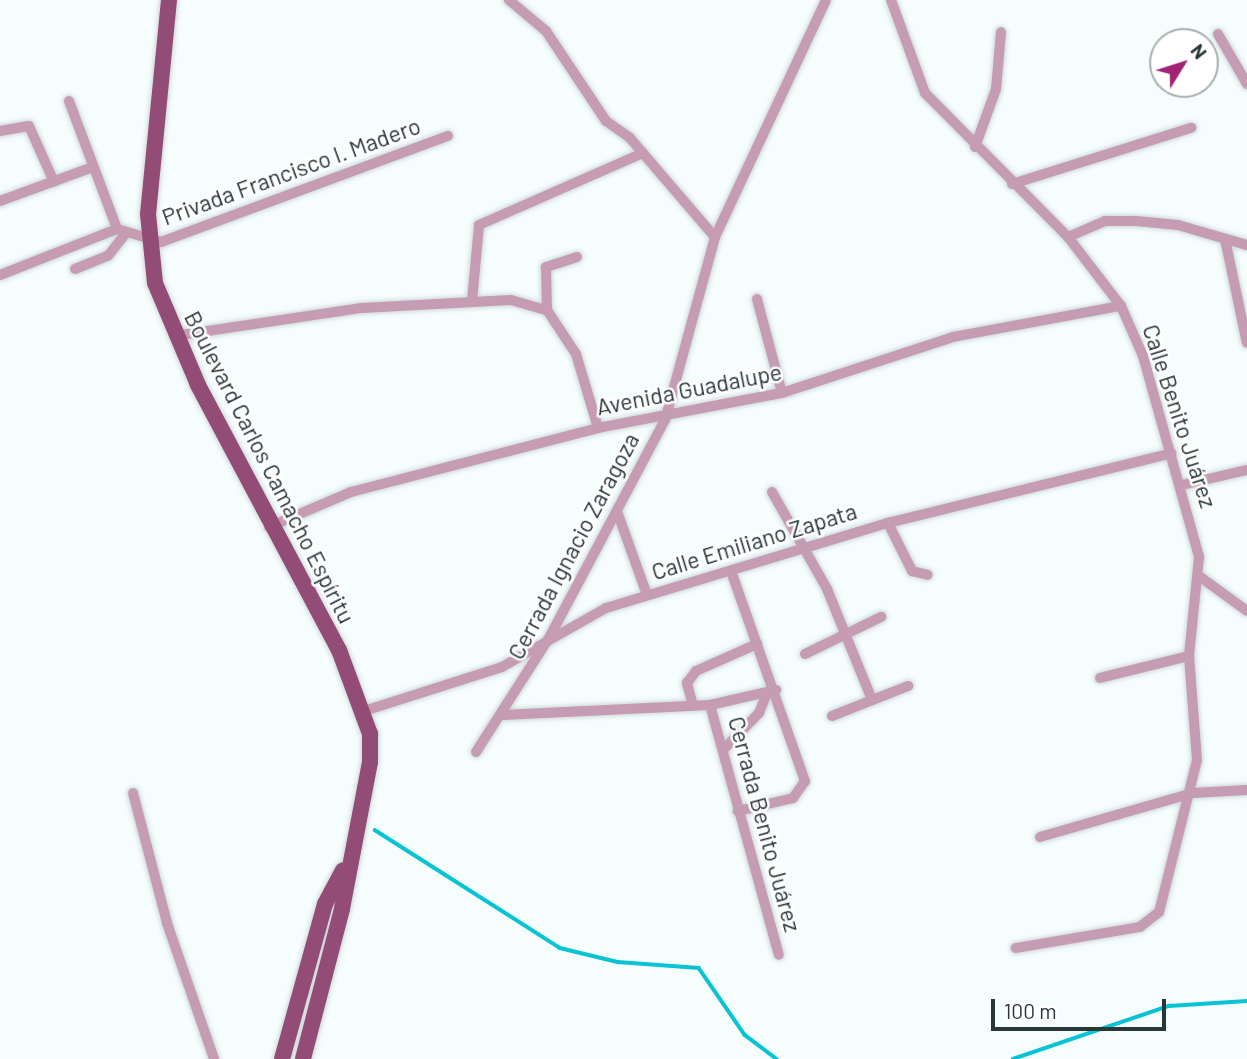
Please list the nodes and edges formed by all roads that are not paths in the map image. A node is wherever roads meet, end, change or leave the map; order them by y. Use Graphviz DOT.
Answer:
graph roads {
  1 [pos="169,0"];
  2 [pos="509,0"];
  3 [pos="826,0"];
  4 [pos="891,0"];
  5 [pos="1001,32"];
  6 [pos="1219,36"];
  7 [pos="1247,84"];
  8 [pos="69,101"];
  9 [pos="1191,128"];
  10 [pos="0,131"];
  11 [pos="447,136"];
  12 [pos="975,147"];
  13 [pos="643,153"];
  14 [pos="90,168"];
  15 [pos="54,182"];
  16 [pos="1012,184"];
  17 [pos="0,201"];
  18 [pos="121,231"];
  19 [pos="715,237"];
  20 [pos="1068,237"];
  21 [pos="1225,239"];
  22 [pos="148,242"];
  23 [pos="1247,245"];
  24 [pos="577,257"];
  25 [pos="75,269"];
  26 [pos="0,275"];
  27 [pos="757,299"];
  28 [pos="472,301"];
  29 [pos="1121,306"];
  30 [pos="547,310"];
  31 [pos="174,336"];
  32 [pos="1247,343"];
  33 [pos="782,393"];
  34 [pos="665,419"];
  35 [pos="598,428"];
  36 [pos="1172,453"];
  37 [pos="1247,470"];
  38 [pos="1182,485"];
  39 [pos="772,492"];
  40 [pos="618,514"];
  41 [pos="888,523"];
  42 [pos="270,527"];
  43 [pos="804,549"];
  44 [pos="731,571"];
  45 [pos="928,575"];
  46 [pos="1199,576"];
  47 [pos="647,595"];
  48 [pos="1247,611"];
  49 [pos="881,617"];
  50 [pos="845,635"];
  51 [pos="549,639"];
  52 [pos="757,644"];
  53 [pos="805,654"];
  54 [pos="1189,656"];
  55 [pos="1100,678"];
  56 [pos="908,686"];
  57 [pos="771,691"];
  58 [pos="872,700"];
  59 [pos="692,702"];
  60 [pos="710,705"];
  61 [pos="364,711"];
  62 [pos="503,715"];
  63 [pos="832,716"];
  64 [pos="723,750"];
  65 [pos="476,752"];
  66 [pos="1247,790"];
  67 [pos="132,793"];
  68 [pos="1192,793"];
  69 [pos="738,811"];
  70 [pos="1040,837"];
  71 [pos="346,864"];
  72 [pos="1016,948"];
  73 [pos="779,955"];
  74 [pos="214,1059"];
  75 [pos="282,1059"];
  76 [pos="303,1059"];
  1 -- 22 [label="main road, Boulevard Carlos Camacho Espíritu"];
  2 -- 13 [label="street"];
  3 -- 19 [label="street, Cerrada Ignacio Zaragoza"];
  4 -- 12 [label="street, Calle Benito Juárez"];
  5 -- 12 [label="street"];
  6 -- 7 [label="street"];
  8 -- 14 [label="street"];
  9 -- 16 [label="street"];
  10 -- 15 [label="street"];
  11 -- 22 [label="street, Privada Francisco I. Madero"];
  12 -- 16 [label="street, Calle Benito Juárez"];
  13 -- 19 [label="street"];
  13 -- 28 [label="street"];
  14 -- 15 [label="street"];
  14 -- 18 [label="street"];
  15 -- 17 [label="street"];
  16 -- 20 [label="street, Calle Benito Juárez"];
  18 -- 22 [label="street"];
  18 -- 25 [label="street"];
  18 -- 26 [label="street"];
  19 -- 34 [label="street, Cerrada Ignacio Zaragoza"];
  20 -- 21 [label="street"];
  20 -- 29 [label="street, Calle Benito Juárez"];
  21 -- 23 [label="street"];
  21 -- 32 [label="street"];
  22 -- 31 [label="main road, Boulevard Carlos Camacho Espíritu"];
  24 -- 30 [label="street"];
  27 -- 33 [label="street"];
  28 -- 30 [label="street"];
  28 -- 31 [label="street"];
  29 -- 33 [label="street, Avenida Guadalupe"];
  29 -- 36 [label="street, Calle Benito Juárez"];
  30 -- 35 [label="street"];
  31 -- 42 [label="main road, Boulevard Carlos Camacho Espíritu"];
  33 -- 34 [label="street, Avenida Guadalupe"];
  34 -- 35 [label="street, Avenida Guadalupe"];
  34 -- 40 [label="street, Cerrada Ignacio Zaragoza"];
  35 -- 42 [label="street, Avenida Guadalupe"];
  36 -- 38 [label="street, Calle Benito Juárez"];
  36 -- 41 [label="street, Calle Emiliano Zapata"];
  37 -- 38 [label="street"];
  38 -- 46 [label="street, Calle Benito Juárez"];
  39 -- 43 [label="street"];
  40 -- 47 [label="street"];
  40 -- 51 [label="street, Cerrada Ignacio Zaragoza"];
  41 -- 43 [label="street, Calle Emiliano Zapata"];
  41 -- 45 [label="street"];
  42 -- 61 [label="main road, Boulevard Carlos Camacho Espíritu"];
  43 -- 44 [label="street, Calle Emiliano Zapata"];
  43 -- 50 [label="street"];
  44 -- 47 [label="street, Calle Emiliano Zapata"];
  44 -- 52 [label="street"];
  46 -- 48 [label="street"];
  46 -- 54 [label="street, Calle Benito Juárez"];
  47 -- 51 [label="street, Calle Emiliano Zapata"];
  49 -- 50 [label="street"];
  50 -- 53 [label="street"];
  50 -- 58 [label="street"];
  51 -- 61 [label="street, Calle Emiliano Zapata"];
  51 -- 62 [label="street, Cerrada Ignacio Zaragoza"];
  52 -- 57 [label="street"];
  52 -- 59 [label="street"];
  54 -- 55 [label="street"];
  54 -- 68 [label="street, Calle Benito Juárez"];
  56 -- 58 [label="street"];
  57 -- 60 [label="street"];
  57 -- 64 [label="street"];
  57 -- 69 [label="street"];
  58 -- 63 [label="street"];
  59 -- 60 [label="street"];
  59 -- 62 [label="street"];
  60 -- 64 [label="street, Cerrada Benito Juárez"];
  61 -- 71 [label="main road, Boulevard Carlos Camacho Espíritu"];
  62 -- 65 [label="street, Cerrada Ignacio Zaragoza"];
  64 -- 69 [label="street, Cerrada Benito Juárez"];
  66 -- 68 [label="street"];
  67 -- 74 [label="street"];
  68 -- 70 [label="street"];
  68 -- 72 [label="street, Calle Benito Juárez"];
  69 -- 73 [label="street, Cerrada Benito Juárez"];
  71 -- 75 [label="main road, Boulevard Carlos Camacho Espíritu"];
  71 -- 76 [label="main road, Boulevard Carlos Camacho Espíritu"];
}
